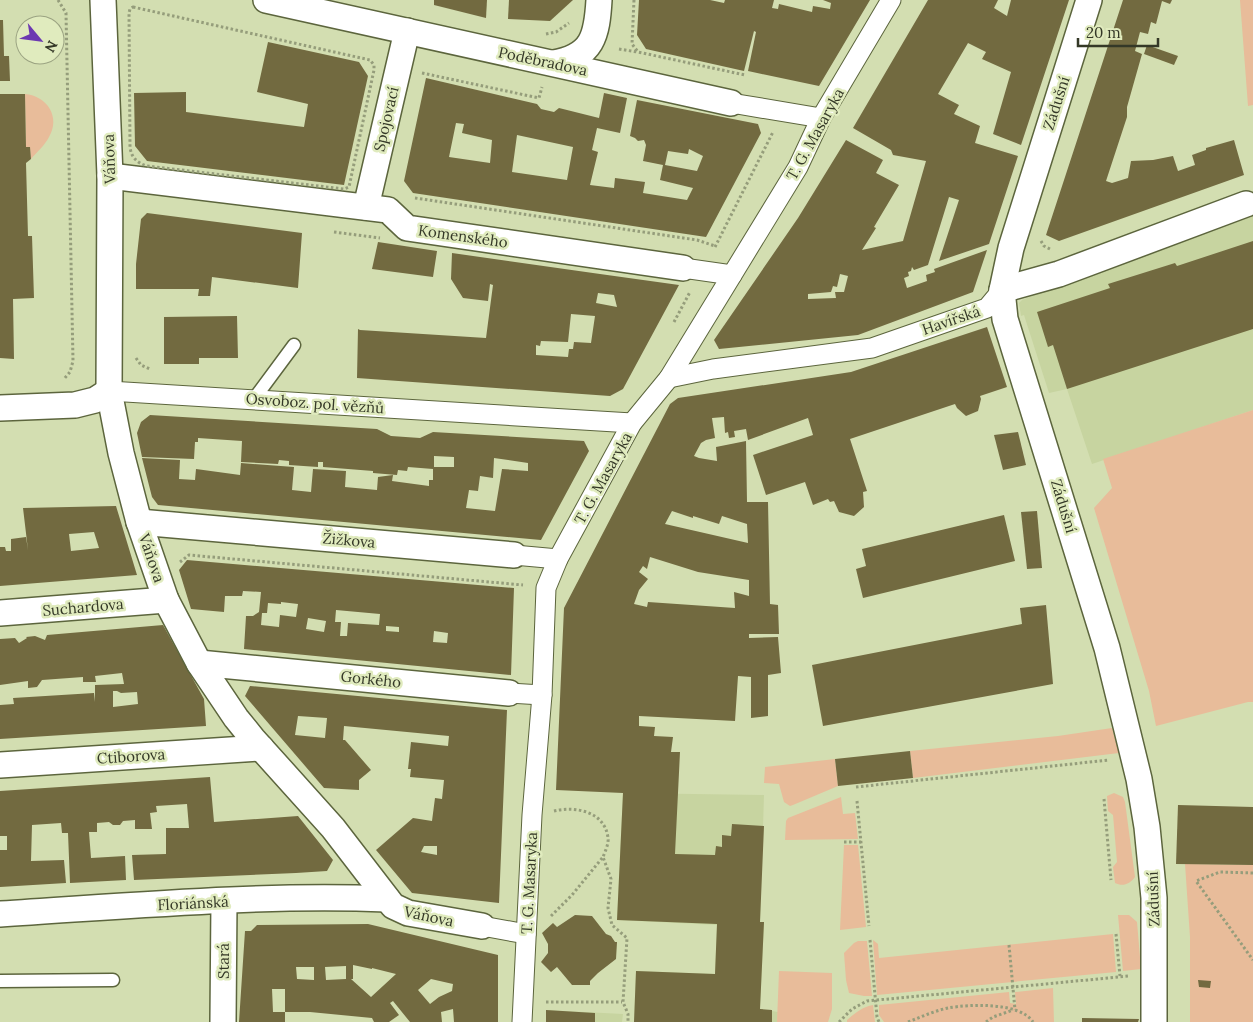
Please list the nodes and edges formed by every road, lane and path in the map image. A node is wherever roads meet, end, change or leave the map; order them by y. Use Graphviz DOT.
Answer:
graph roads {
  1 [pos="58,0"];
  2 [pos="103,0"];
  3 [pos="266,0"];
  4 [pos="600,0"];
  5 [pos="634,0"];
  6 [pos="891,0"];
  7 [pos="1089,0"];
  8 [pos="571,22"];
  9 [pos="407,31"];
  10 [pos="538,32"];
  11 [pos="614,48"];
  12 [pos="638,52"];
  13 [pos="554,63"];
  14 [pos="374,70"];
  15 [pos="422,73"];
  16 [pos="745,75"];
  17 [pos="420,82"];
  18 [pos="731,103"];
  19 [pos="821,118"];
  20 [pos="110,176"];
  21 [pos="410,197"];
  22 [pos="1246,204"];
  23 [pos="366,207"];
  24 [pos="326,231"];
  25 [pos="1040,236"];
  26 [pos="385,239"];
  27 [pos="715,246"];
  28 [pos="1054,250"];
  29 [pos="683,268"];
  30 [pos="732,275"];
  31 [pos="1002,290"];
  32 [pos="294,345"];
  33 [pos="133,354"];
  34 [pos="154,370"];
  35 [pos="669,378"];
  36 [pos="59,383"];
  37 [pos="109,391"];
  38 [pos="254,399"];
  39 [pos="0,408"];
  40 [pos="632,423"];
  41 [pos="139,522"];
  42 [pos="514,554"];
  43 [pos="189,555"];
  44 [pos="558,559"];
  45 [pos="546,588"];
  46 [pos="166,600"];
  47 [pos="0,613"];
  48 [pos="200,663"];
  49 [pos="509,693"];
  50 [pos="542,695"];
  51 [pos="262,748"];
  52 [pos="1134,757"];
  53 [pos="0,765"];
  54 [pos="856,787"];
  55 [pos="1104,799"];
  56 [pos="858,801"];
  57 [pos="532,815"];
  58 [pos="844,842"];
  59 [pos="861,842"];
  60 [pos="603,857"];
  61 [pos="1253,873"];
  62 [pos="1111,880"];
  63 [pos="387,899"];
  64 [pos="224,901"];
  65 [pos="0,914"];
  66 [pos="482,926"];
  67 [pos="869,926"];
  68 [pos="527,928"];
  69 [pos="1116,934"];
  70 [pos="870,940"];
  71 [pos="1009,945"];
  72 [pos="1253,960"];
  73 [pos="1155,973"];
  74 [pos="1120,976"];
  75 [pos="113,980"];
  76 [pos="0,981"];
  77 [pos="1012,987"];
  78 [pos="875,1000"];
  79 [pos="623,1002"];
  80 [pos="523,1003"];
  81 [pos="1015,1010"];
  82 [pos="223,1022"];
  83 [pos="522,1022"];
  84 [pos="628,1022"];
  85 [pos="838,1022"];
  86 [pos="878,1022"];
  87 [pos="908,1022"];
  88 [pos="986,1022"];
  89 [pos="1033,1022"];
  90 [pos="1154,1022"];
  1 -- 36 [label="path"];
  2 -- 20 [label="street, Váňova"];
  3 -- 9 [label="street, Poděbradova"];
  4 -- 13 [label="street"];
  5 -- 12 [label="path"];
  6 -- 19 [label="street, T. G. Masaryka"];
  7 -- 31 [label="street, Zádušní"];
  8 -- 10 [label="path"];
  9 -- 13 [label="street, Poděbradova"];
  9 -- 23 [label="street, Spojovací"];
  11 -- 12 [label="path"];
  12 -- 16 [label="path"];
  13 -- 18 [label="street, Poděbradova"];
  14 -- 14 [label="path"];
  15 -- 17 [label="path"];
  18 -- 19 [label="street, Poděbradova"];
  19 -- 30 [label="street, T. G. Masaryka"];
  20 -- 23 [label="street, Komenského"];
  20 -- 37 [label="street, Váňova"];
  21 -- 27 [label="path"];
  22 -- 31 [label="street"];
  23 -- 29 [label="street, Komenského"];
  24 -- 26 [label="path"];
  25 -- 28 [label="path"];
  29 -- 30 [label="street, Komenského"];
  30 -- 35 [label="street, T. G. Masaryka"];
  31 -- 35 [label="street, Havířská"];
  31 -- 52 [label="street, Zádušní"];
  32 -- 38 [label="lane"];
  33 -- 34 [label="path"];
  35 -- 40 [label="street, T. G. Masaryka"];
  37 -- 38 [label="street, Osvoboz. pol. vězňů"];
  37 -- 39 [label="street, Osvoboz. pol. vězňů"];
  37 -- 41 [label="street, Váňova"];
  38 -- 40 [label="street, Osvoboz. pol. vězňů"];
  40 -- 44 [label="street, T. G. Masaryka"];
  41 -- 42 [label="street, Žižkova"];
  41 -- 46 [label="street, Váňova"];
  42 -- 44 [label="street, Žižkova"];
  43 -- 45 [label="path"];
  44 -- 45 [label="street, T. G. Masaryka"];
  45 -- 50 [label="street, T. G. Masaryka"];
  46 -- 47 [label="street, Suchardova"];
  46 -- 48 [label="street, Váňova"];
  48 -- 49 [label="street, Gorkého"];
  48 -- 51 [label="street, Váňova"];
  49 -- 50 [label="street, Gorkého"];
  50 -- 57 [label="street, T. G. Masaryka"];
  51 -- 53 [label="street, Ctiborova"];
  51 -- 63 [label="street, Váňova"];
  52 -- 54 [label="path"];
  52 -- 73 [label="street, Zádušní"];
  55 -- 62 [label="path"];
  56 -- 59 [label="path"];
  57 -- 60 [label="path"];
  57 -- 68 [label="street, T. G. Masaryka"];
  58 -- 59 [label="path"];
  59 -- 67 [label="path"];
  60 -- 68 [label="path"];
  60 -- 79 [label="path"];
  61 -- 72 [label="path"];
  63 -- 64 [label="street, Floriánská"];
  63 -- 66 [label="street, Váňova"];
  64 -- 65 [label="street, Floriánská"];
  64 -- 82 [label="street, Stará"];
  66 -- 68 [label="street, Váňova"];
  68 -- 80 [label="street, T. G. Masaryka"];
  69 -- 74 [label="path"];
  70 -- 78 [label="path"];
  71 -- 77 [label="path"];
  73 -- 74 [label="path"];
  73 -- 90 [label="street, Zádušní"];
  74 -- 77 [label="path"];
  75 -- 76 [label="lane"];
  77 -- 78 [label="path"];
  77 -- 81 [label="path"];
  78 -- 85 [label="path"];
  78 -- 86 [label="path"];
  79 -- 80 [label="path"];
  79 -- 84 [label="path"];
  80 -- 83 [label="street, T. G. Masaryka"];
  81 -- 87 [label="path"];
  81 -- 88 [label="path"];
  81 -- 89 [label="path"];
}
